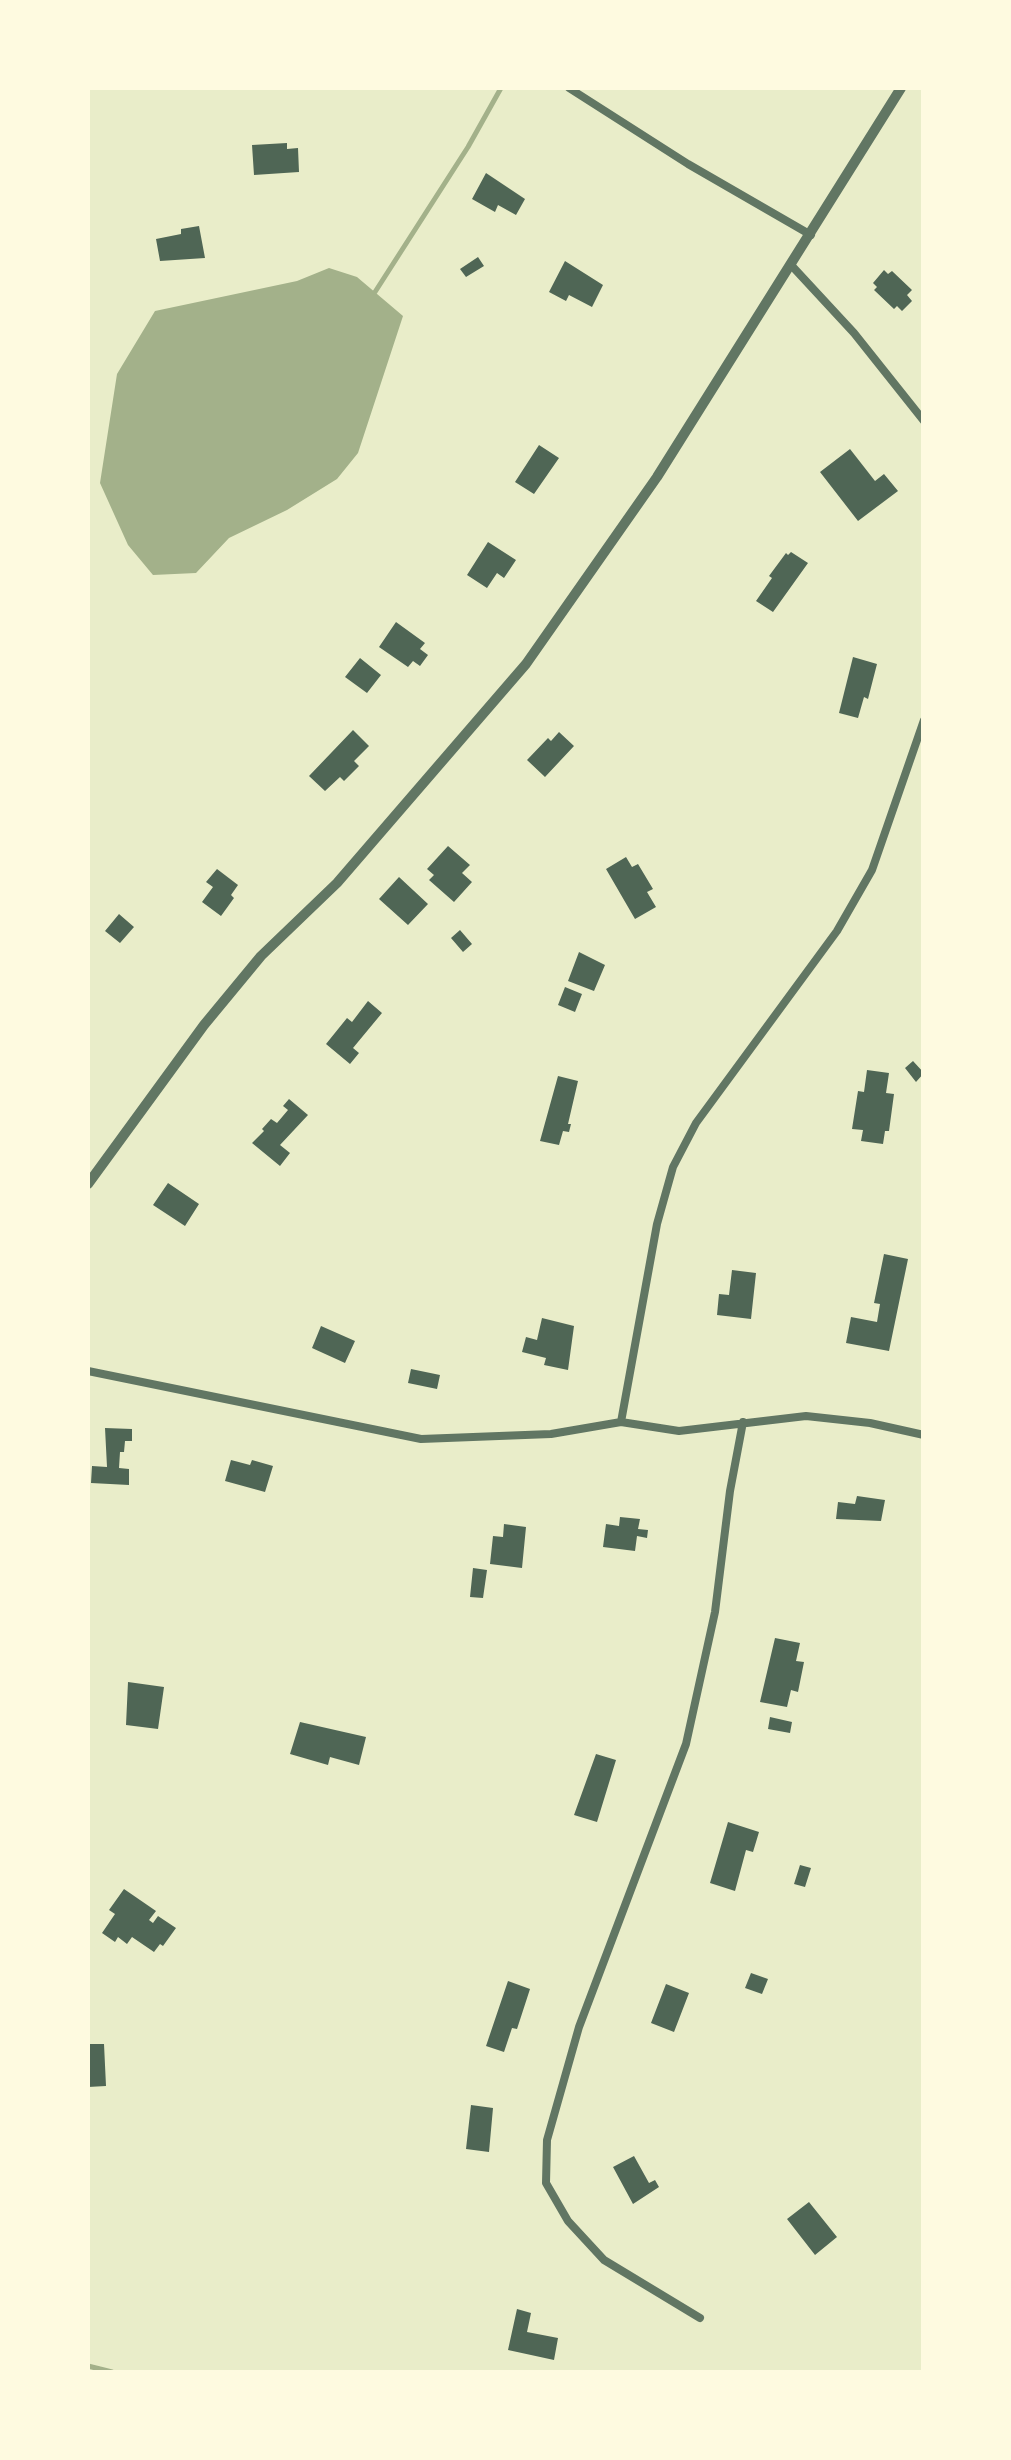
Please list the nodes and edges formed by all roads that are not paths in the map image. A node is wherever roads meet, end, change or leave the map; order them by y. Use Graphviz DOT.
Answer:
graph roads {
  1 [pos="569,88"];
  2 [pos="901,88"];
  3 [pos="811,236"];
  4 [pos="792,266"];
  5 [pos="924,421"];
  6 [pos="924,720"];
  7 [pos="88,1184"];
  8 [pos="88,1371"];
  9 [pos="622,1422"];
  10 [pos="742,1422"];
  11 [pos="924,1435"];
  12 [pos="700,2318"];
  1 -- 3 [label="street"];
  2 -- 3 [label="street"];
  3 -- 4 [label="street"];
  4 -- 5 [label="street"];
  4 -- 7 [label="street"];
  6 -- 9 [label="street"];
  8 -- 9 [label="street"];
  9 -- 10 [label="street"];
  10 -- 11 [label="street"];
  10 -- 12 [label="street"];
}
